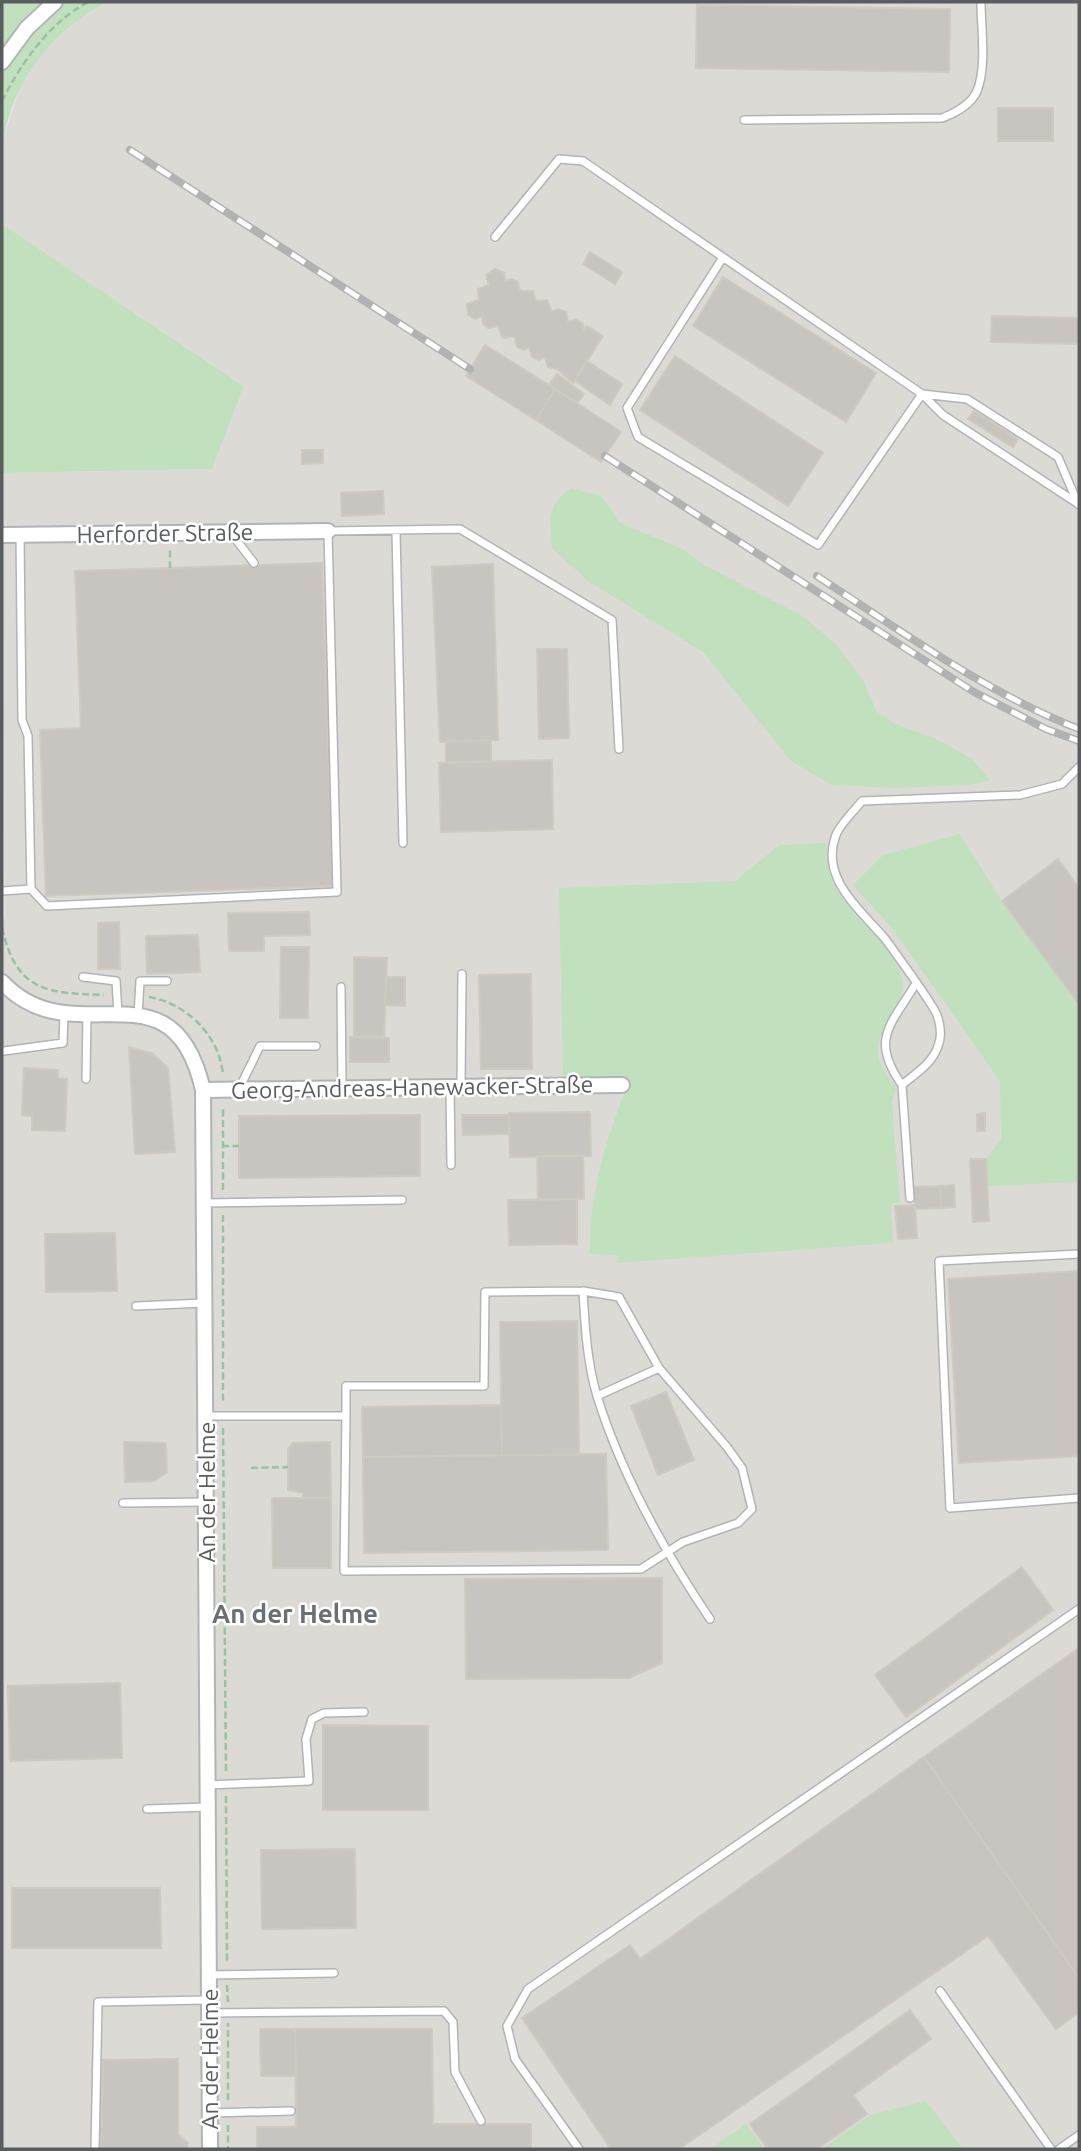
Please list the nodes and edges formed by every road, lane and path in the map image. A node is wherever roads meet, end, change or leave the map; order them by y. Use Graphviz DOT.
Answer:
graph roads {
  1 [pos="55,2"];
  2 [pos="88,2"];
  3 [pos="981,2"];
  4 [pos="2,62"];
  5 [pos="2,101"];
  6 [pos="744,120"];
  7 [pos="495,237"];
  8 [pos="722,259"];
  9 [pos="922,394"];
  10 [pos="1079,504"];
  11 [pos="328,531"];
  12 [pos="396,531"];
  13 [pos="170,533"];
  14 [pos="230,533"];
  15 [pos="2,535"];
  16 [pos="19,535"];
  17 [pos="254,563"];
  18 [pos="170,568"];
  19 [pos="619,749"];
  20 [pos="1079,768"];
  21 [pos="403,844"];
  22 [pos="31,890"];
  23 [pos="2,891"];
  24 [pos="462,974"];
  25 [pos="83,977"];
  26 [pos="167,981"];
  27 [pos="2,982"];
  28 [pos="915,985"];
  29 [pos="341,987"];
  30 [pos="64,1014"];
  31 [pos="87,1014"];
  32 [pos="118,1015"];
  33 [pos="138,1016"];
  34 [pos="317,1046"];
  35 [pos="4,1051"];
  36 [pos="86,1079"];
  37 [pos="622,1085"];
  38 [pos="902,1085"];
  39 [pos="455,1086"];
  40 [pos="342,1088"];
  41 [pos="239,1089"];
  42 [pos="203,1090"];
  43 [pos="222,1146"];
  44 [pos="239,1146"];
  45 [pos="451,1165"];
  46 [pos="910,1198"];
  47 [pos="402,1200"];
  48 [pos="204,1203"];
  49 [pos="1079,1254"];
  50 [pos="583,1291"];
  51 [pos="204,1303"];
  52 [pos="136,1306"];
  53 [pos="659,1368"];
  54 [pos="597,1396"];
  55 [pos="205,1416"];
  56 [pos="346,1416"];
  57 [pos="288,1467"];
  58 [pos="251,1468"];
  59 [pos="1079,1498"];
  60 [pos="206,1502"];
  61 [pos="123,1503"];
  62 [pos="666,1553"];
  63 [pos="1079,1609"];
  64 [pos="710,1619"];
  65 [pos="364,1712"];
  66 [pos="207,1785"];
  67 [pos="208,1807"];
  68 [pos="147,1809"];
  69 [pos="334,1973"];
  70 [pos="209,1975"];
  71 [pos="940,1991"];
  72 [pos="209,2007"];
  73 [pos="291,2111"];
  74 [pos="210,2113"];
  75 [pos="481,2121"];
  76 [pos="1079,2135"];
  77 [pos="95,2149"];
  78 [pos="210,2149"];
  79 [pos="579,2149"];
  80 [pos="1051,2149"];
  81 [pos="1059,2149"];
  1 -- 4 [label="street"];
  2 -- 5 [label="path"];
  3 -- 6 [label="lane"];
  7 -- 8 [label="lane"];
  8 -- 9 [label="lane"];
  8 -- 9 [label="lane"];
  9 -- 10 [label="lane"];
  9 -- 10 [label="lane"];
  11 -- 12 [label="lane"];
  11 -- 14 [label="street, Herforder Straße"];
  11 -- 22 [label="lane"];
  12 -- 19 [label="lane"];
  12 -- 21 [label="lane"];
  13 -- 14 [label="street, Herforder Straße"];
  13 -- 16 [label="street, Herforder Straße"];
  13 -- 18 [label="path"];
  14 -- 17 [label="lane"];
  15 -- 16 [label="street, Herforder Straße"];
  16 -- 22 [label="lane"];
  20 -- 28 [label="lane"];
  22 -- 23 [label="lane"];
  24 -- 39 [label="lane"];
  25 -- 32 [label="lane"];
  26 -- 33 [label="lane"];
  27 -- 30 [label="street, An der Helme"];
  28 -- 38 [label="lane"];
  28 -- 38 [label="lane"];
  29 -- 40 [label="lane"];
  30 -- 31 [label="street, An der Helme"];
  30 -- 35 [label="lane"];
  31 -- 32 [label="street, An der Helme"];
  31 -- 36 [label="lane"];
  32 -- 33 [label="street, An der Helme"];
  33 -- 42 [label="street, An der Helme"];
  34 -- 41 [label="lane"];
  37 -- 39 [label="street, Georg-Andreas-Hanewacker-Straße"];
  38 -- 46 [label="lane"];
  39 -- 40 [label="street, Georg-Andreas-Hanewacker-Straße"];
  39 -- 45 [label="lane"];
  40 -- 41 [label="street, Georg-Andreas-Hanewacker-Straße"];
  41 -- 42 [label="street, Georg-Andreas-Hanewacker-Straße"];
  42 -- 48 [label="street, An der Helme"];
  43 -- 44 [label="path"];
  47 -- 48 [label="lane"];
  48 -- 51 [label="street, An der Helme"];
  49 -- 59 [label="lane"];
  50 -- 53 [label="lane"];
  50 -- 54 [label="lane"];
  50 -- 56 [label="lane"];
  51 -- 52 [label="lane"];
  51 -- 55 [label="street, An der Helme"];
  53 -- 54 [label="lane"];
  53 -- 62 [label="lane"];
  54 -- 62 [label="lane"];
  55 -- 56 [label="lane"];
  55 -- 60 [label="street, An der Helme"];
  56 -- 62 [label="lane"];
  57 -- 58 [label="path"];
  60 -- 61 [label="lane"];
  60 -- 66 [label="street, An der Helme"];
  62 -- 64 [label="lane"];
  63 -- 79 [label="lane"];
  65 -- 66 [label="lane"];
  66 -- 67 [label="street, An der Helme"];
  67 -- 68 [label="lane"];
  67 -- 70 [label="street, An der Helme"];
  69 -- 70 [label="lane"];
  70 -- 72 [label="street, An der Helme"];
  71 -- 80 [label="lane"];
  72 -- 74 [label="street, An der Helme"];
  72 -- 75 [label="lane"];
  72 -- 77 [label="lane"];
  73 -- 74 [label="lane"];
  74 -- 78 [label="street, An der Helme"];
  76 -- 81 [label="lane"];
}
